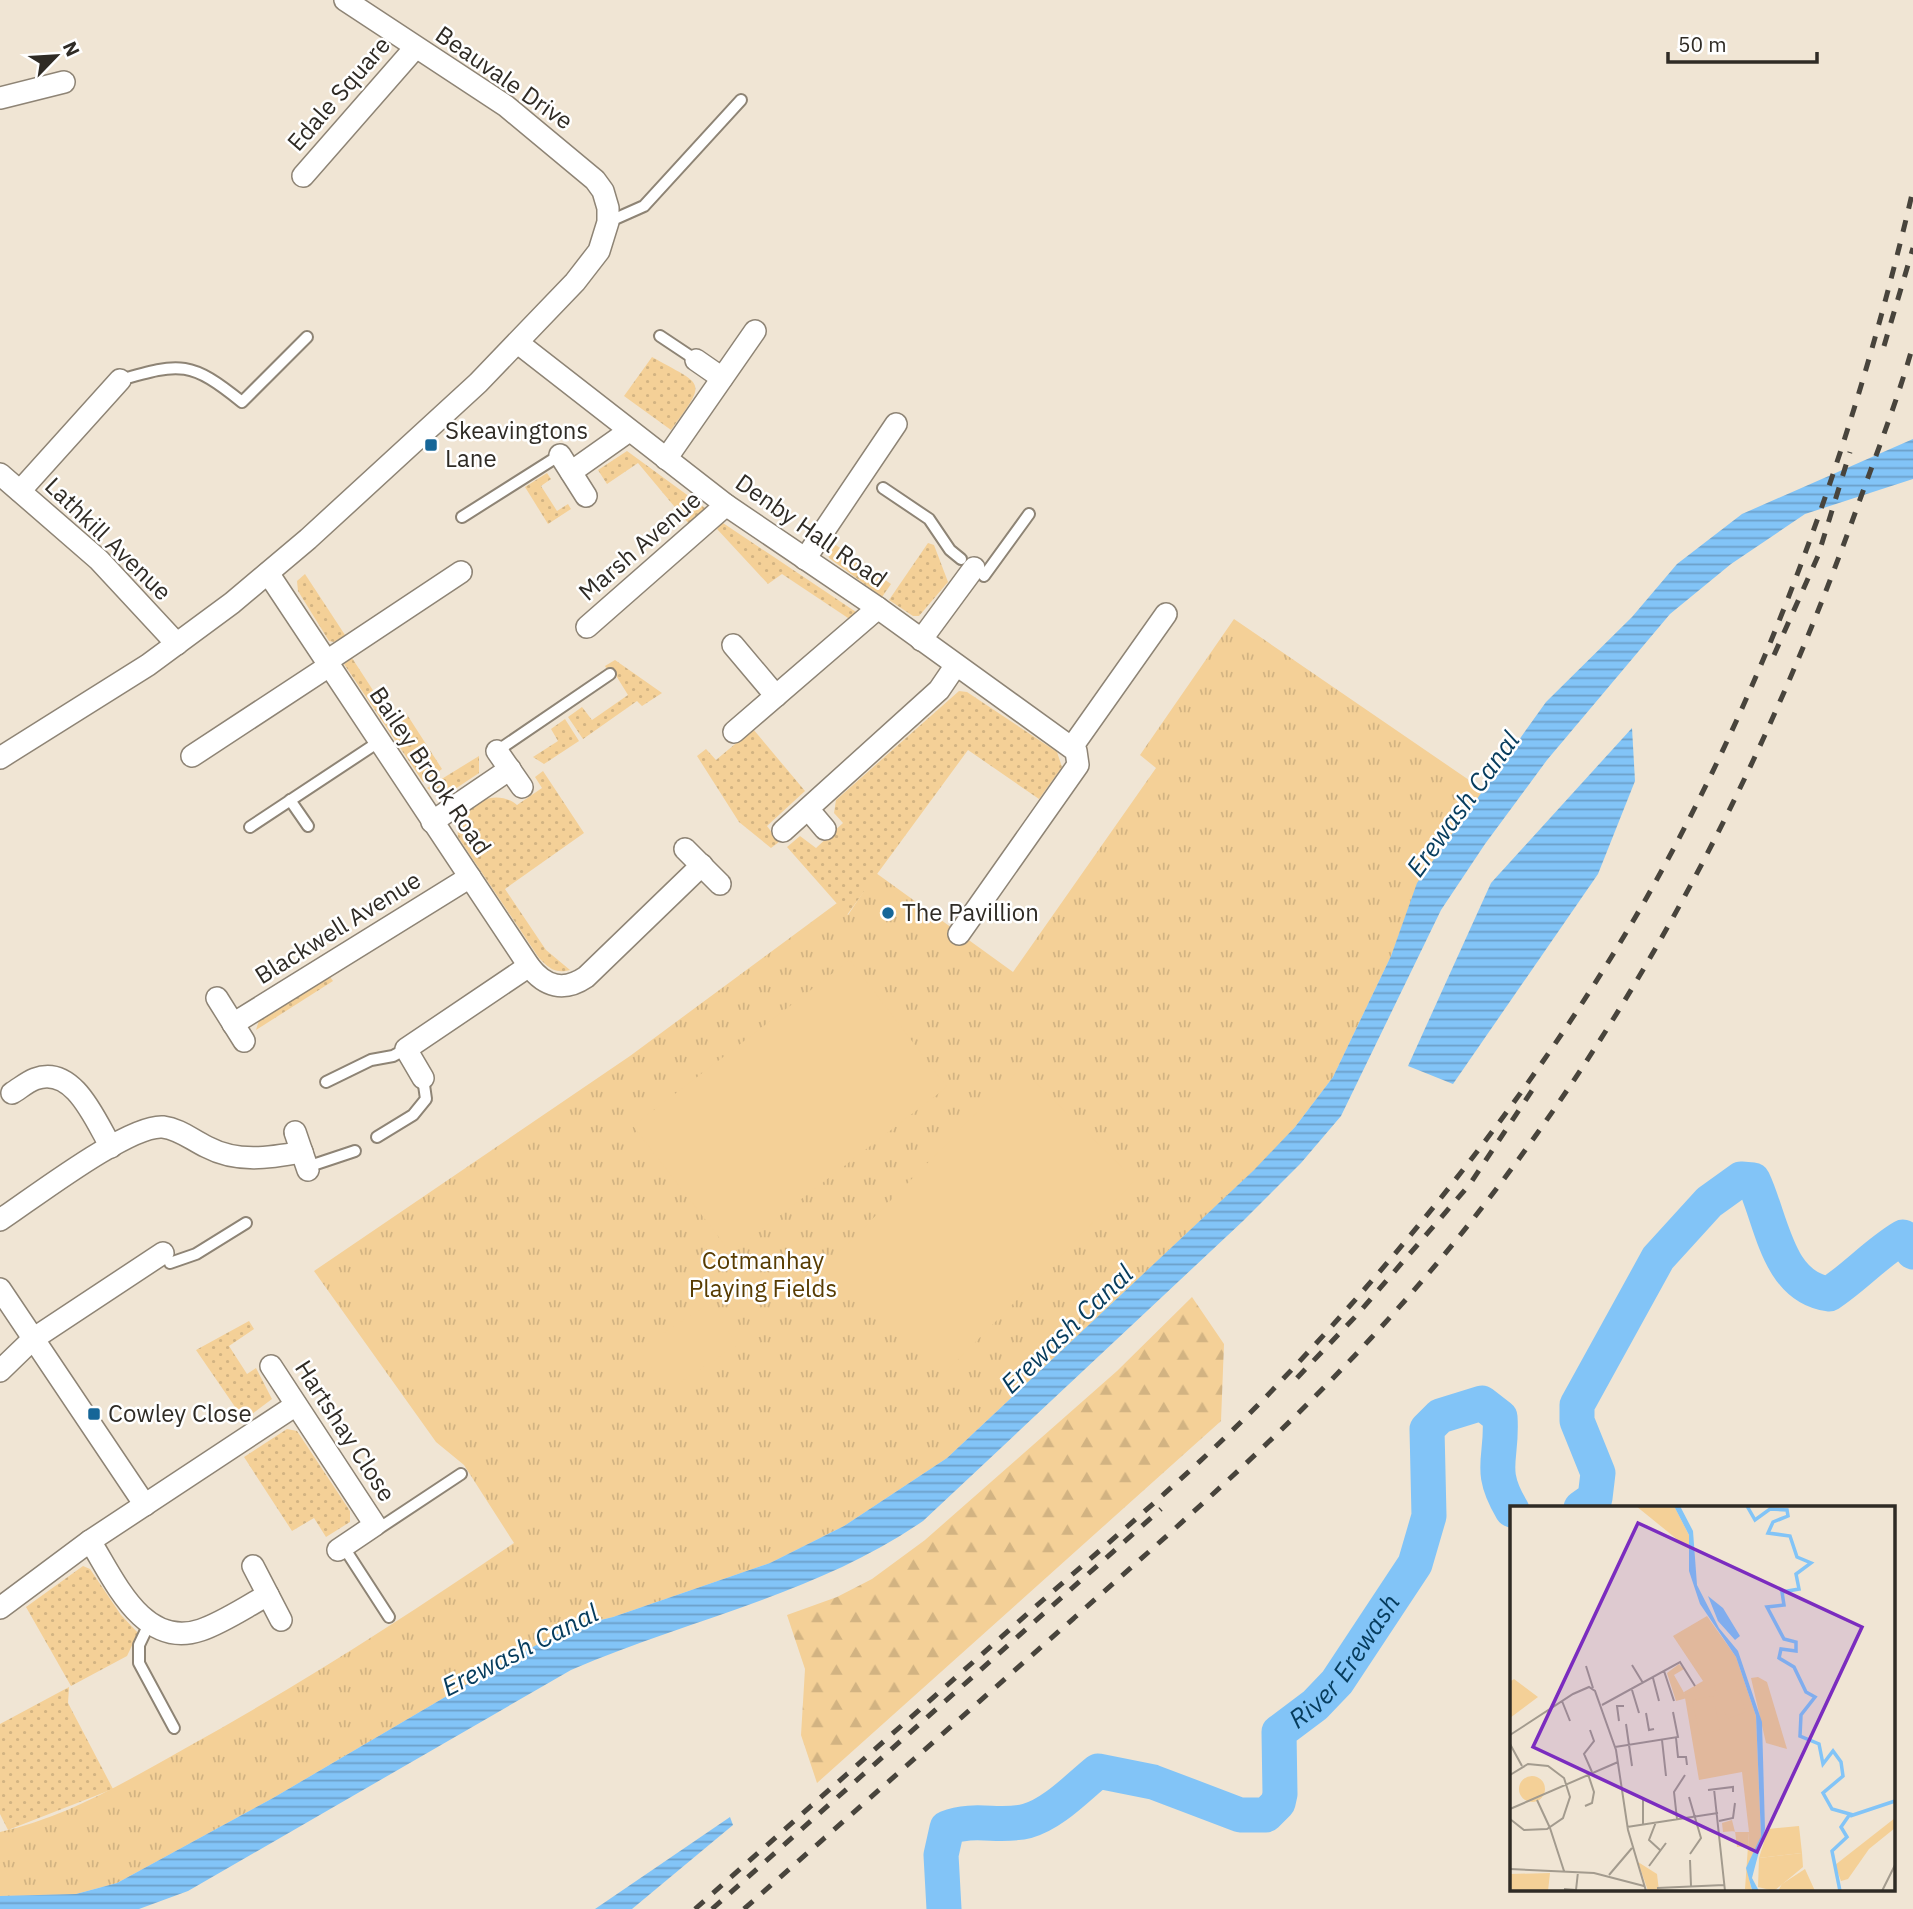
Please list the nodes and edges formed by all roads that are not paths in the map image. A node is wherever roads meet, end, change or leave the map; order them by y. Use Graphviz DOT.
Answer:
graph roads {
  1 [pos="345,0"];
  2 [pos="415,48"];
  3 [pos="64,82"];
  4 [pos="0,97"];
  5 [pos="741,100"];
  6 [pos="303,176"];
  7 [pos="608,222"];
  8 [pos="755,331"];
  9 [pos="660,336"];
  10 [pos="307,337"];
  11 [pos="517,343"];
  12 [pos="696,360"];
  13 [pos="722,378"];
  14 [pos="120,380"];
  15 [pos="896,424"];
  16 [pos="629,431"];
  17 [pos="666,459"];
  18 [pos="566,464"];
  19 [pos="0,474"];
  20 [pos="883,488"];
  21 [pos="20,491"];
  22 [pos="586,496"];
  23 [pos="726,505"];
  24 [pos="1029,514"];
  25 [pos="462,517"];
  26 [pos="805,559"];
  27 [pos="977,570"];
  28 [pos="461,572"];
  29 [pos="268,573"];
  30 [pos="878,608"];
  31 [pos="1166,614"];
  32 [pos="587,627"];
  33 [pos="921,640"];
  34 [pos="177,644"];
  35 [pos="733,645"];
  36 [pos="328,664"];
  37 [pos="956,665"];
  38 [pos="610,674"];
  39 [pos="776,696"];
  40 [pos="734,732"];
  41 [pos="380,741"];
  42 [pos="498,751"];
  43 [pos="1075,751"];
  44 [pos="192,756"];
  45 [pos="0,758"];
  46 [pos="290,800"];
  47 [pos="808,808"];
  48 [pos="432,822"];
  49 [pos="307,826"];
  50 [pos="250,827"];
  51 [pos="825,829"];
  52 [pos="783,831"];
  53 [pos="685,849"];
  54 [pos="702,865"];
  55 [pos="470,877"];
  56 [pos="720,884"];
  57 [pos="959,934"];
  58 [pos="529,967"];
  59 [pos="218,998"];
  60 [pos="406,1049"];
  61 [pos="423,1078"];
  62 [pos="326,1082"];
  63 [pos="12,1094"];
  64 [pos="377,1137"];
  65 [pos="111,1147"];
  66 [pos="355,1151"];
  67 [pos="303,1155"];
  68 [pos="0,1220"];
  69 [pos="246,1223"];
  70 [pos="162,1252"];
  71 [pos="0,1289"];
  72 [pos="33,1339"];
  73 [pos="271,1366"];
  74 [pos="0,1371"];
  75 [pos="296,1405"];
  76 [pos="461,1475"];
  77 [pos="145,1505"];
  78 [pos="375,1525"];
  79 [pos="90,1541"];
  80 [pos="341,1548"];
  81 [pos="253,1566"];
  82 [pos="268,1595"];
  83 [pos="0,1608"];
  84 [pos="389,1617"];
  85 [pos="281,1620"];
  86 [pos="149,1624"];
  87 [pos="174,1728"];
  1 -- 2 [label="street, Beauvale Drive"];
  2 -- 6 [label="street, Edale Square"];
  2 -- 7 [label="street, Beauvale Drive"];
  3 -- 4 [label="street"];
  5 -- 7 [label="lane"];
  7 -- 11 [label="street"];
  8 -- 13 [label="street"];
  9 -- 12 [label="lane"];
  10 -- 14 [label="lane"];
  11 -- 16 [label="street, Denby Hall Road"];
  11 -- 29 [label="street"];
  12 -- 13 [label="street"];
  13 -- 17 [label="street"];
  14 -- 21 [label="street"];
  15 -- 26 [label="street"];
  16 -- 17 [label="street, Denby Hall Road"];
  16 -- 18 [label="street"];
  17 -- 23 [label="street, Denby Hall Road"];
  18 -- 22 [label="street"];
  18 -- 25 [label="lane"];
  19 -- 21 [label="street, Lathkill Avenue"];
  20 -- 27 [label="lane"];
  21 -- 34 [label="street, Lathkill Avenue"];
  23 -- 26 [label="street, Denby Hall Road"];
  23 -- 32 [label="street, Marsh Avenue"];
  24 -- 27 [label="lane"];
  26 -- 30 [label="street, Denby Hall Road"];
  27 -- 33 [label="street"];
  28 -- 36 [label="street"];
  29 -- 34 [label="street"];
  29 -- 36 [label="street, Bailey Brook Road"];
  30 -- 33 [label="street, Denby Hall Road"];
  30 -- 39 [label="street"];
  31 -- 43 [label="street"];
  33 -- 37 [label="street, Denby Hall Road"];
  34 -- 45 [label="street"];
  35 -- 39 [label="street"];
  36 -- 41 [label="street, Bailey Brook Road"];
  36 -- 44 [label="street"];
  37 -- 43 [label="street, Denby Hall Road"];
  37 -- 47 [label="street"];
  38 -- 42 [label="lane"];
  39 -- 40 [label="street"];
  41 -- 46 [label="lane"];
  41 -- 48 [label="street, Bailey Brook Road"];
  42 -- 48 [label="street"];
  43 -- 57 [label="street"];
  46 -- 49 [label="lane"];
  46 -- 50 [label="lane"];
  47 -- 51 [label="street"];
  47 -- 52 [label="street"];
  48 -- 55 [label="street, Bailey Brook Road"];
  53 -- 54 [label="street"];
  54 -- 56 [label="street"];
  54 -- 58 [label="street, Bailey Brook Road"];
  55 -- 58 [label="street, Bailey Brook Road"];
  55 -- 59 [label="street, Blackwell Avenue"];
  58 -- 60 [label="street"];
  60 -- 61 [label="street"];
  60 -- 62 [label="lane"];
  61 -- 64 [label="lane"];
  63 -- 65 [label="street"];
  65 -- 67 [label="street"];
  65 -- 68 [label="street"];
  66 -- 67 [label="lane"];
  69 -- 70 [label="lane"];
  70 -- 72 [label="street"];
  71 -- 72 [label="street"];
  72 -- 74 [label="street"];
  72 -- 77 [label="street"];
  73 -- 75 [label="street, Hartshay Close"];
  75 -- 77 [label="street"];
  75 -- 78 [label="street, Hartshay Close"];
  76 -- 78 [label="lane, Hartshay Close"];
  77 -- 79 [label="street"];
  78 -- 80 [label="street, Hartshay Close"];
  79 -- 83 [label="street"];
  79 -- 86 [label="street"];
  80 -- 84 [label="lane, Hartshay Close"];
  81 -- 82 [label="street"];
  82 -- 85 [label="street"];
  82 -- 86 [label="street"];
  86 -- 87 [label="lane"];
}
